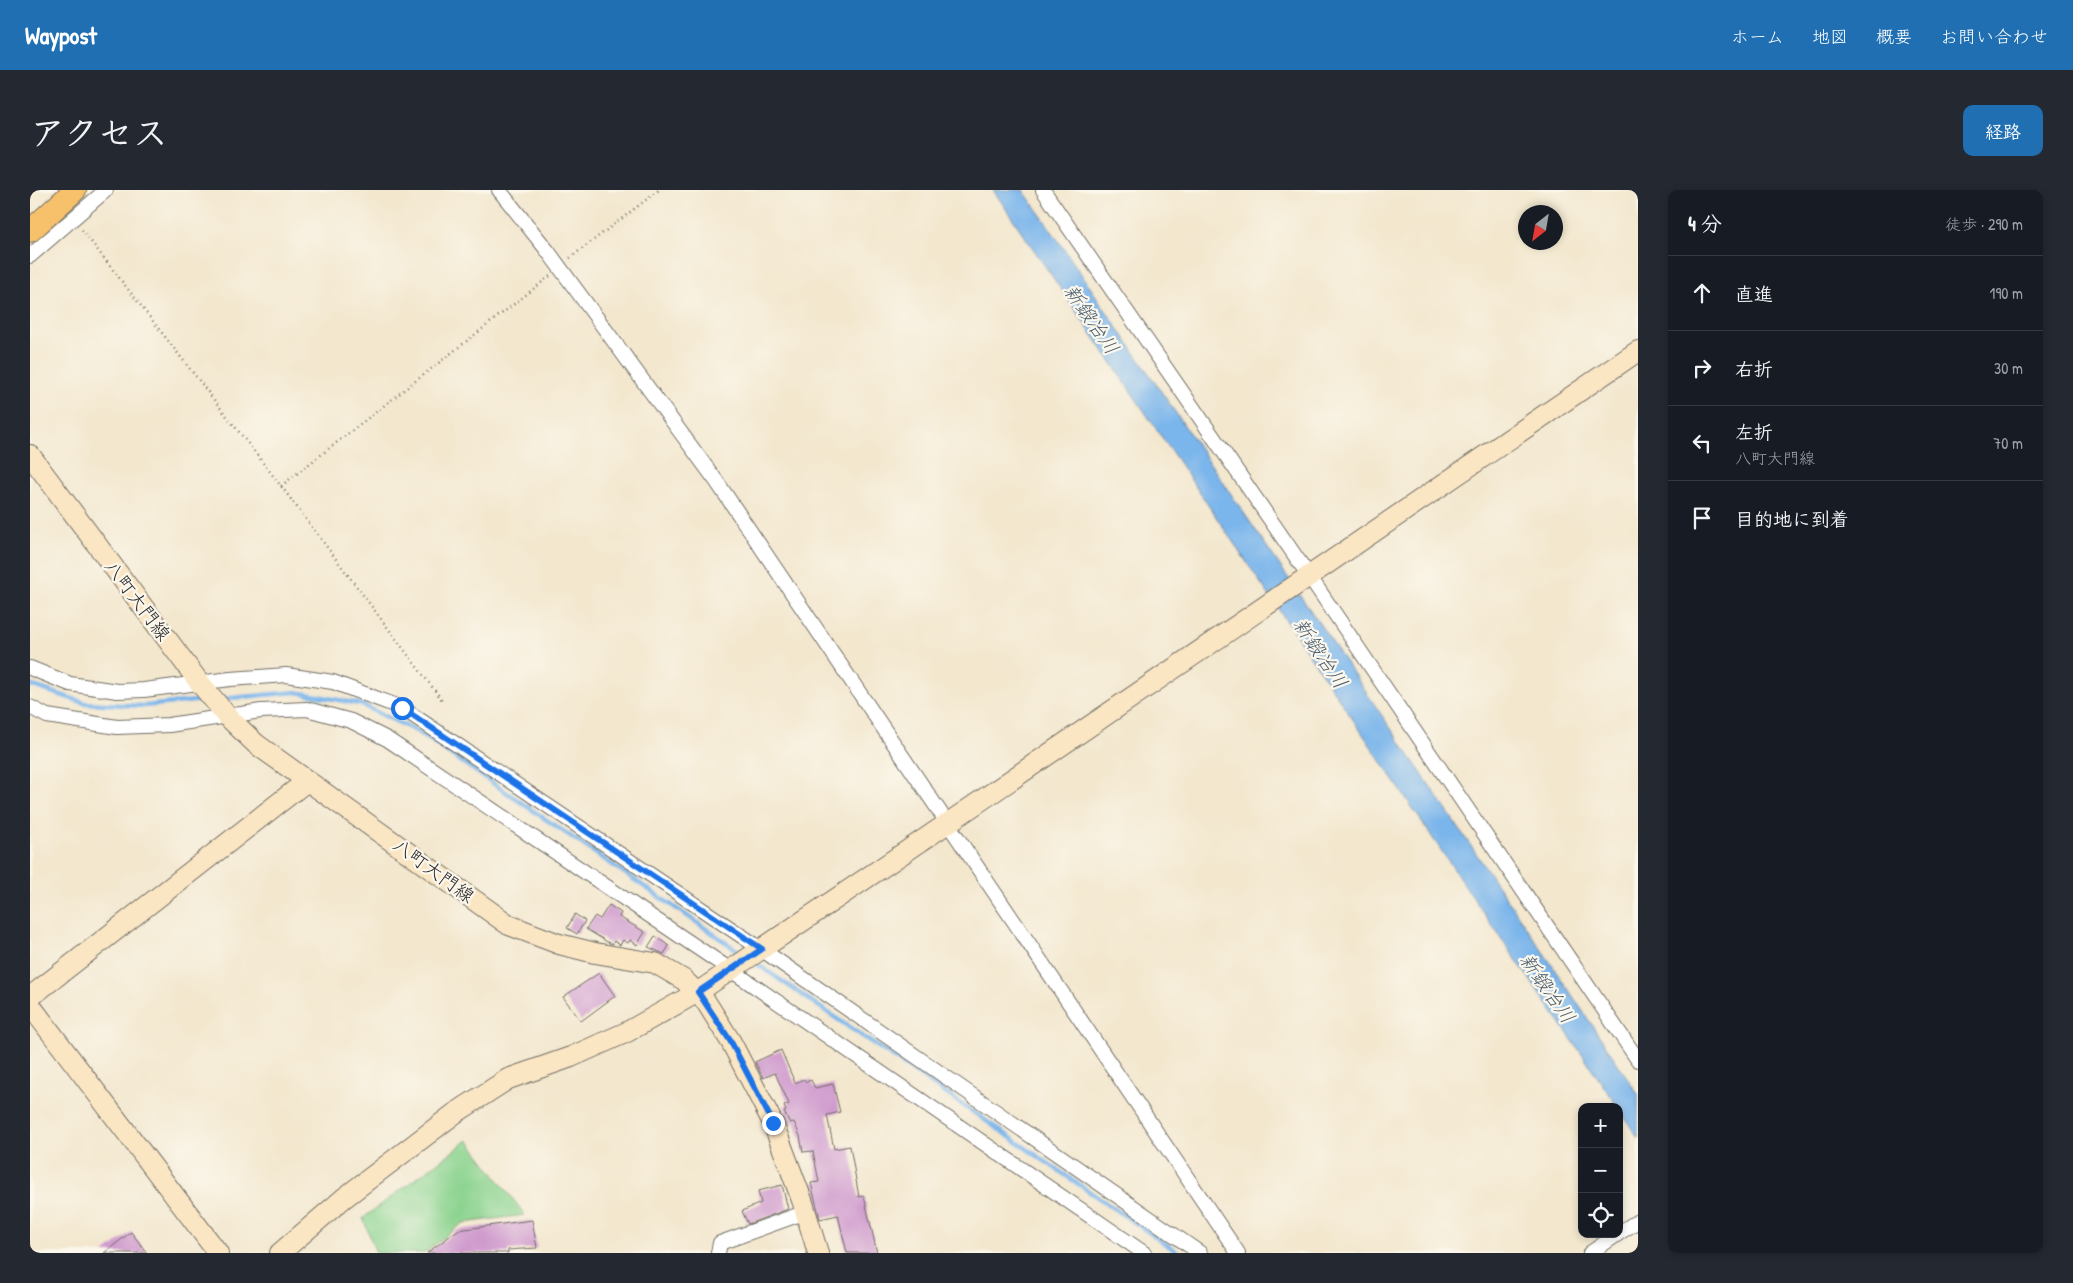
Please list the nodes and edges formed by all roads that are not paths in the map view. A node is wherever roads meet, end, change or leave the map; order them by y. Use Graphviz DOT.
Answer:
graph roads {
  1 [pos="75,190"];
  2 [pos="106,190"];
  3 [pos="499,190"];
  4 [pos="1043,190"];
  5 [pos="30,231"];
  6 [pos="30,256"];
  7 [pos="1637,354"];
  8 [pos="30,455"];
  9 [pos="1304,580"];
  10 [pos="30,668"];
  11 [pos="199,682"];
  12 [pos="30,708"];
  13 [pos="228,717"];
  14 [pos="307,781"];
  15 [pos="948,823"];
  16 [pos="762,949"];
  17 [pos="730,969"];
  18 [pos="698,992"];
  19 [pos="30,997"];
  20 [pos="30,1005"];
  21 [pos="1638,1060"];
  22 [pos="806,1212"];
  23 [pos="1638,1220"];
  24 [pos="1623,1231"];
  25 [pos="1613,1238"];
  26 [pos="218,1253"];
  27 [pos="280,1253"];
  28 [pos="718,1253"];
  29 [pos="818,1253"];
  30 [pos="1144,1253"];
  31 [pos="1200,1253"];
  32 [pos="1238,1253"];
  33 [pos="1590,1253"];
  1 -- 5 [label="main road"];
  2 -- 6 [label="street"];
  3 -- 15 [label="street"];
  4 -- 9 [label="street"];
  7 -- 9 [label="street"];
  8 -- 11 [label="street, 八町大門線"];
  9 -- 15 [label="street"];
  9 -- 21 [label="street"];
  10 -- 11 [label="street"];
  11 -- 13 [label="street, 八町大門線"];
  11 -- 16 [label="street"];
  12 -- 13 [label="street"];
  13 -- 14 [label="street, 八町大門線"];
  13 -- 17 [label="street"];
  14 -- 18 [label="street, 八町大門線"];
  14 -- 19 [label="street"];
  15 -- 16 [label="street"];
  15 -- 32 [label="street"];
  16 -- 17 [label="street"];
  16 -- 31 [label="street"];
  17 -- 18 [label="street"];
  17 -- 30 [label="street"];
  18 -- 22 [label="street, 八町大門線"];
  18 -- 27 [label="street"];
  20 -- 26 [label="street"];
  22 -- 28 [label="street"];
  22 -- 29 [label="street, 八町大門線"];
  23 -- 24 [label="street"];
  25 -- 33 [label="street"];
}
